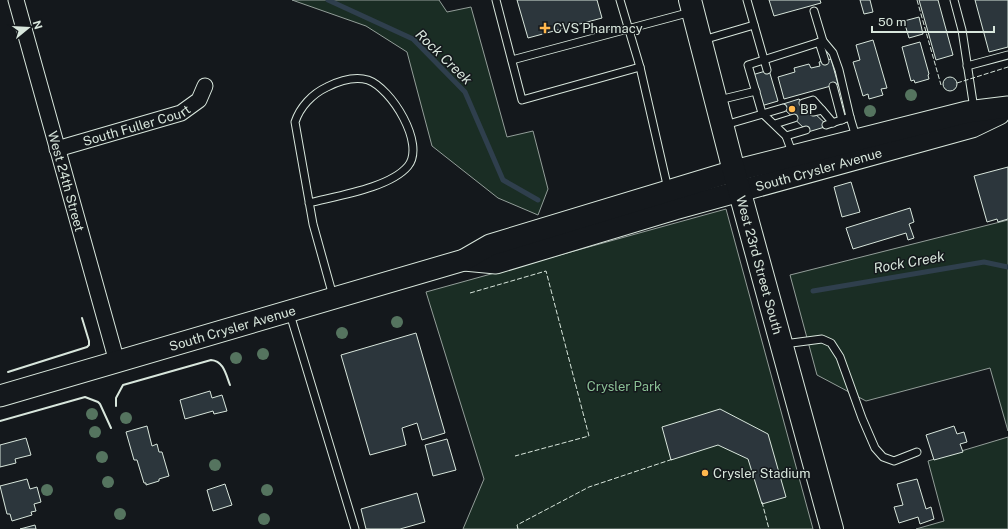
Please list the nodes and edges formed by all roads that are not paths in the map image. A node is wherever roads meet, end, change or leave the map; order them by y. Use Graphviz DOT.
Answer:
graph roads {
  1 [pos="16,0"];
  2 [pos="496,0"];
  3 [pos="620,0"];
  4 [pos="747,0"];
  5 [pos="954,0"];
  6 [pos="691,6"];
  7 [pos="814,11"];
  8 [pos="754,25"];
  9 [pos="629,29"];
  10 [pos="700,41"];
  11 [pos="821,42"];
  12 [pos="1008,55"];
  13 [pos="764,59"];
  14 [pos="512,60"];
  15 [pos="825,61"];
  16 [pos="967,66"];
  17 [pos="640,67"];
  18 [pos="767,70"];
  19 [pos="205,86"];
  20 [pos="833,86"];
  21 [pos="756,91"];
  22 [pos="716,100"];
  23 [pos="776,102"];
  24 [pos="803,103"];
  25 [pos="1008,108"];
  26 [pos="822,110"];
  27 [pos="974,111"];
  28 [pos="813,112"];
  29 [pos="762,113"];
  30 [pos="794,118"];
  31 [pos="850,118"];
  32 [pos="842,120"];
  33 [pos="775,124"];
  34 [pos="722,125"];
  35 [pos="806,130"];
  36 [pos="786,136"];
  37 [pos="856,140"];
  38 [pos="57,149"];
  39 [pos="793,156"];
  40 [pos="734,171"];
  41 [pos="669,191"];
  42 [pos="740,192"];
  43 [pos="309,203"];
  44 [pos="464,260"];
  45 [pos="333,298"];
  46 [pos="289,312"];
  47 [pos="782,345"];
  48 [pos="117,362"];
  49 [pos="0,396"];
  50 [pos="917,452"];
  51 [pos="355,529"];
  52 [pos="832,529"];
  1 -- 38 [label="street, West 24th Street"];
  2 -- 14 [label="lane"];
  3 -- 9 [label="lane"];
  4 -- 8 [label="lane"];
  5 -- 16 [label="lane"];
  6 -- 9 [label="lane"];
  6 -- 10 [label="main road, West 23rd Street South"];
  7 -- 11 [label="lane"];
  8 -- 10 [label="lane"];
  8 -- 13 [label="lane"];
  9 -- 14 [label="lane"];
  9 -- 17 [label="lane"];
  10 -- 22 [label="main road, West 23rd Street South"];
  11 -- 13 [label="lane"];
  11 -- 15 [label="lane"];
  11 -- 31 [label="lane"];
  12 -- 16 [label="lane"];
  13 -- 18 [label="lane"];
  13 -- 21 [label="lane"];
  14 -- 17 [label="lane"];
  16 -- 27 [label="lane"];
  17 -- 41 [label="lane"];
  19 -- 38 [label="street, South Fuller Court"];
  20 -- 32 [label="lane"];
  21 -- 22 [label="lane"];
  21 -- 29 [label="lane"];
  22 -- 34 [label="main road, West 23rd Street South"];
  23 -- 29 [label="lane"];
  24 -- 26 [label="lane"];
  25 -- 27 [label="main road, South Crysler Avenue"];
  25 -- 42 [label="main road, South Crysler Avenue"];
  26 -- 28 [label="lane"];
  26 -- 32 [label="lane"];
  27 -- 37 [label="main road, South Crysler Avenue"];
  29 -- 33 [label="lane"];
  29 -- 34 [label="lane"];
  30 -- 33 [label="lane"];
  31 -- 32 [label="lane"];
  31 -- 37 [label="lane"];
  33 -- 36 [label="lane"];
  34 -- 40 [label="main road, West 23rd Street South"];
  35 -- 36 [label="lane"];
  36 -- 39 [label="lane"];
  37 -- 39 [label="main road, South Crysler Avenue"];
  38 -- 48 [label="street, West 24th Street"];
  39 -- 40 [label="main road, South Crysler Avenue"];
  40 -- 41 [label="main road, South Crysler Avenue"];
  40 -- 42 [label="main road, West 23rd Street South"];
  41 -- 44 [label="main road, South Crysler Avenue"];
  42 -- 44 [label="main road, South Crysler Avenue"];
  42 -- 47 [label="main road, West 23rd Street South"];
  43 -- 43 [label="lane"];
  43 -- 45 [label="lane"];
  44 -- 45 [label="main road, South Crysler Avenue"];
  45 -- 46 [label="main road, South Crysler Avenue"];
  46 -- 48 [label="main road, South Crysler Avenue"];
  46 -- 51 [label="lane"];
  47 -- 50 [label="lane"];
  47 -- 52 [label="main road, West 23rd Street South"];
  48 -- 49 [label="main road, South Crysler Avenue"];
}
